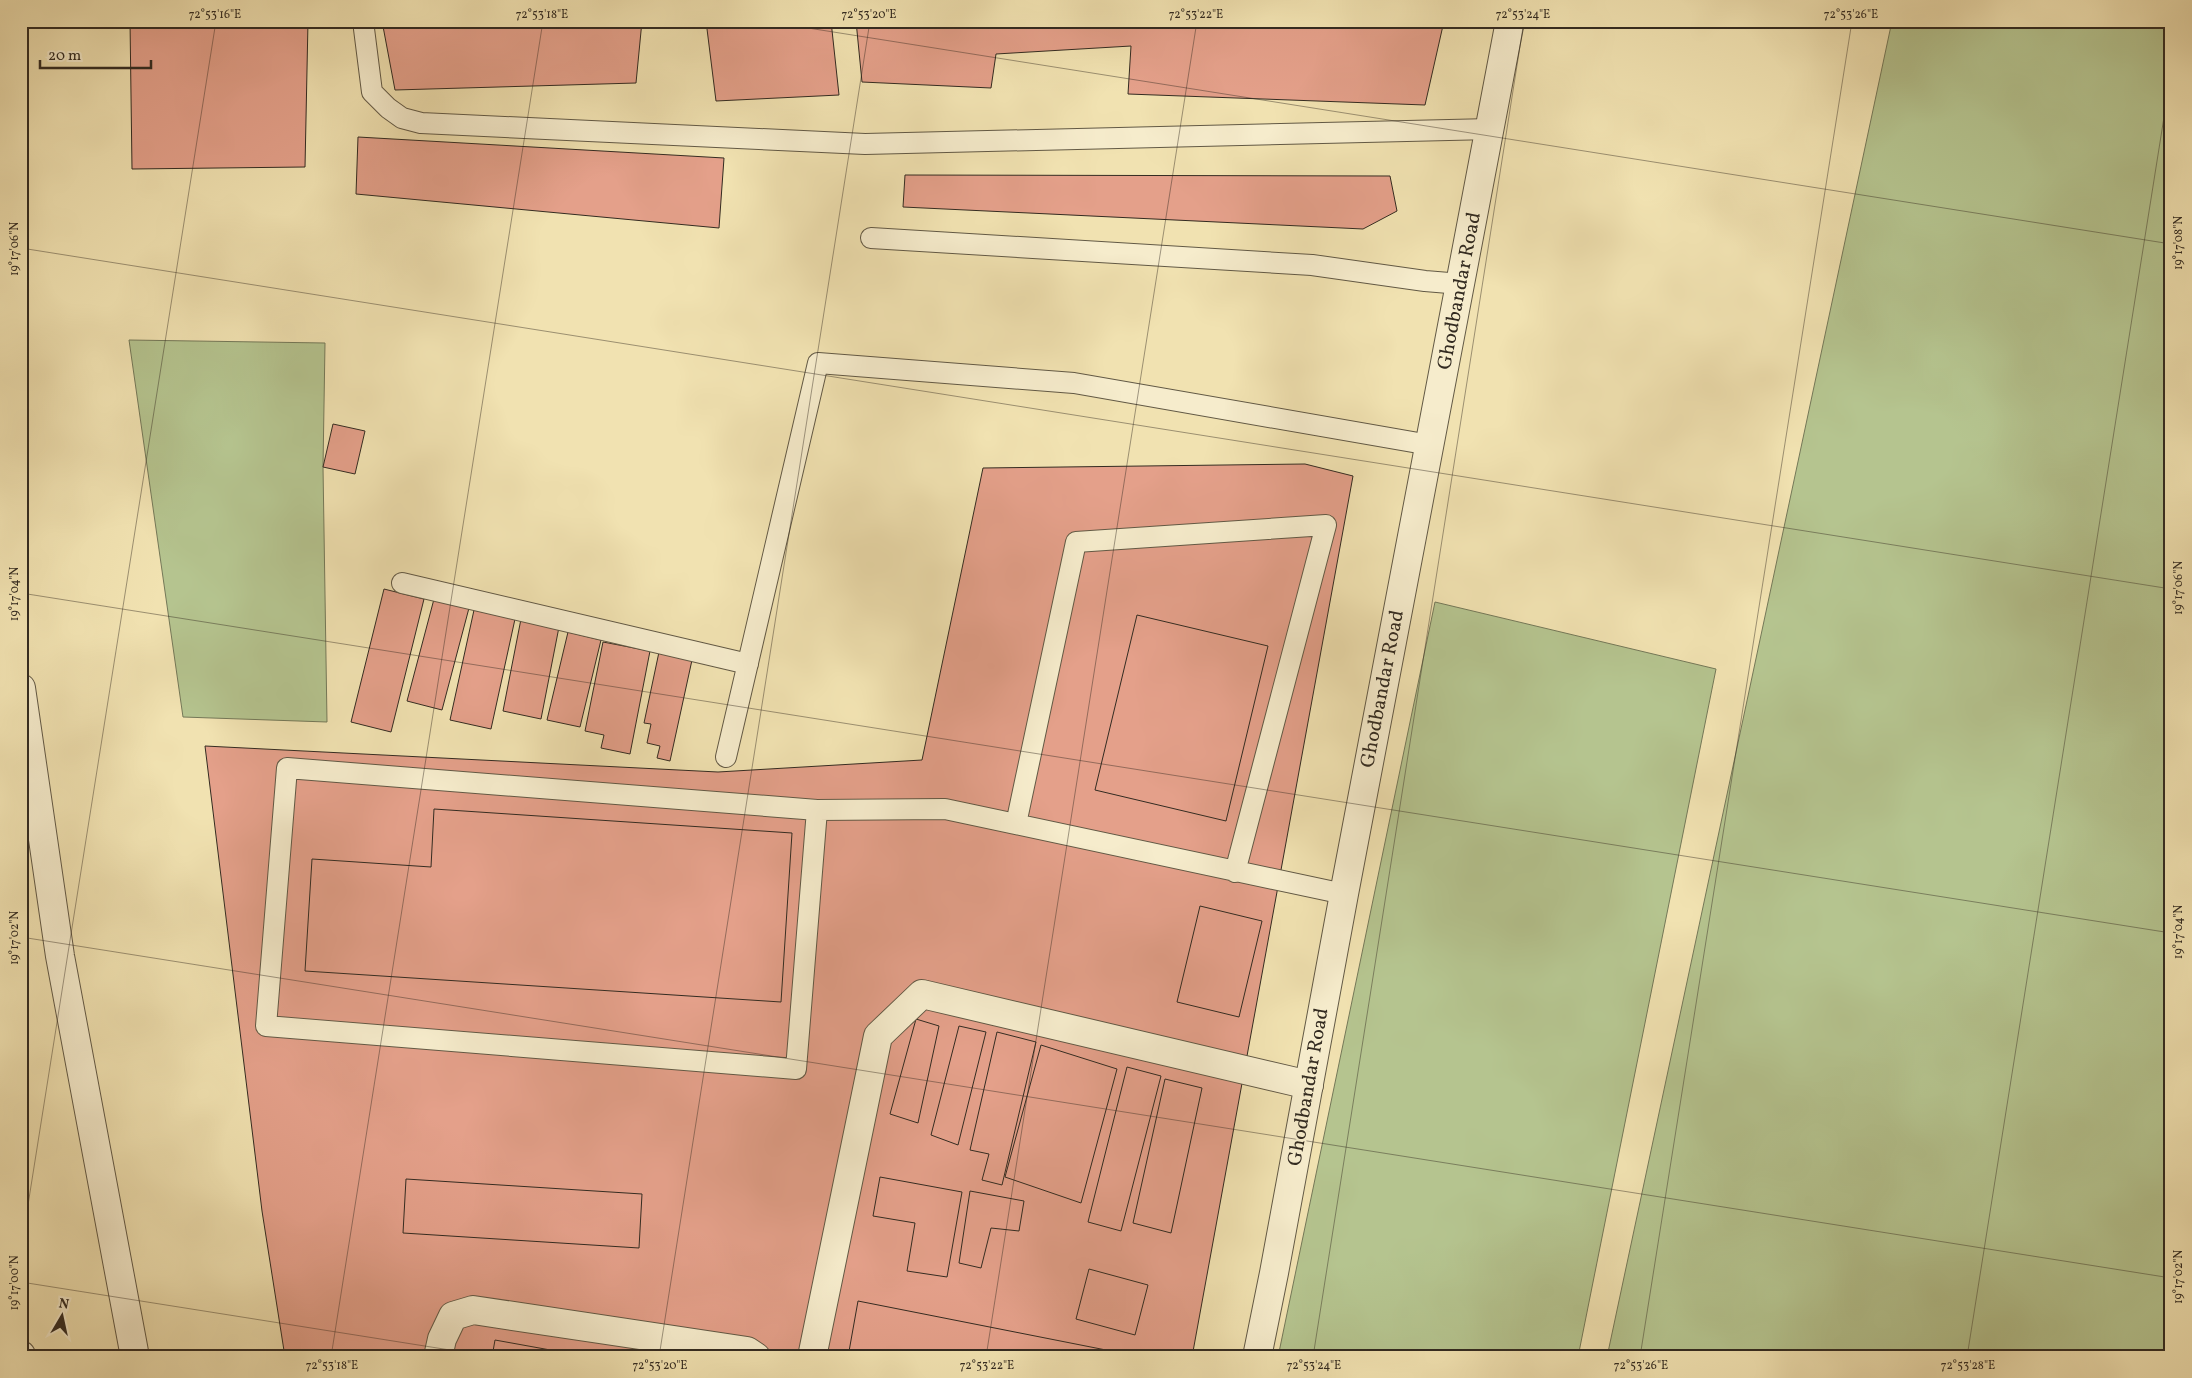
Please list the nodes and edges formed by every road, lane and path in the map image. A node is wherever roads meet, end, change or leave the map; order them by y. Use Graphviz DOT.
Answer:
graph roads {
  1 [pos="363,21"];
  2 [pos="1510,21"];
  3 [pos="1491,129"];
  4 [pos="871,238"];
  5 [pos="1461,284"];
  6 [pos="1430,445"];
  7 [pos="402,583"];
  8 [pos="748,664"];
  9 [pos="21,688"];
  10 [pos="726,757"];
  11 [pos="816,810"];
  12 [pos="1016,824"];
  13 [pos="1235,872"];
  14 [pos="1344,894"];
  15 [pos="1309,1086"];
  16 [pos="135,1357"];
  17 [pos="438,1357"];
  18 [pos="756,1357"];
  19 [pos="812,1357"];
  20 [pos="1257,1357"];
  1 -- 3 [label="lane"];
  2 -- 3 [label="street, Ghodbandar Road"];
  3 -- 5 [label="street, Ghodbandar Road"];
  4 -- 5 [label="lane"];
  5 -- 6 [label="street, Ghodbandar Road"];
  6 -- 8 [label="lane"];
  6 -- 14 [label="street, Ghodbandar Road"];
  7 -- 8 [label="lane"];
  8 -- 10 [label="lane"];
  9 -- 16 [label="street"];
  11 -- 11 [label="lane"];
  11 -- 12 [label="lane"];
  12 -- 13 [label="lane"];
  12 -- 13 [label="lane"];
  13 -- 14 [label="lane"];
  14 -- 15 [label="street, Ghodbandar Road"];
  15 -- 19 [label="street"];
  15 -- 20 [label="street, Ghodbandar Road"];
  17 -- 18 [label="street"];
}
